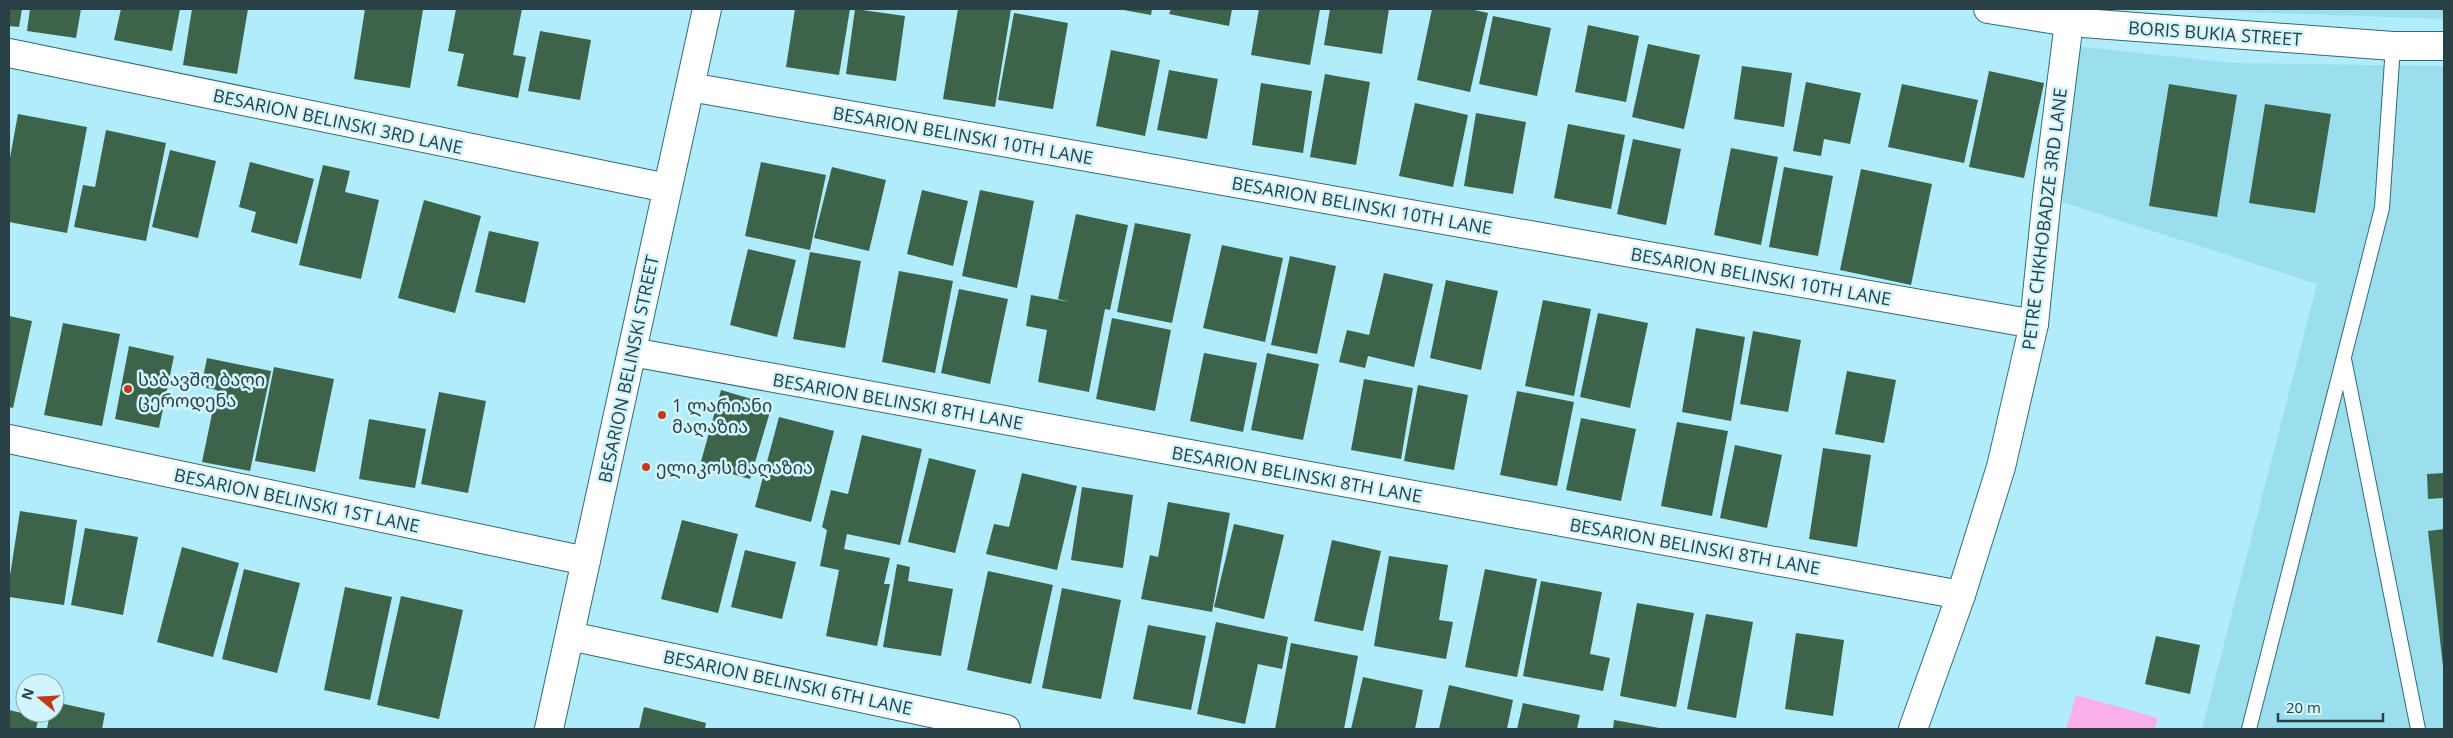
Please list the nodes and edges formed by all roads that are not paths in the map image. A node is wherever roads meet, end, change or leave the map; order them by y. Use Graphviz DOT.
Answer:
graph roads {
  1 [pos="707,9"];
  2 [pos="2001,10"];
  3 [pos="2069,22"];
  4 [pos="2393,46"];
  5 [pos="2444,46"];
  6 [pos="9,54"];
  7 [pos="690,87"];
  8 [pos="667,188"];
  9 [pos="2034,324"];
  10 [pos="632,352"];
  11 [pos="2344,356"];
  12 [pos="9,438"];
  13 [pos="586,561"];
  14 [pos="1961,595"];
  15 [pos="570,636"];
  16 [pos="549,729"];
  17 [pos="1006,729"];
  18 [pos="1913,729"];
  19 [pos="2249,729"];
  20 [pos="2418,729"];
  1 -- 7 [label="street, BESARION BELINSKI STREET"];
  2 -- 3 [label="street, BORIS BUKIA STREET"];
  3 -- 4 [label="street, BORIS BUKIA STREET"];
  3 -- 9 [label="street, PETRE CHKHOBADZE 3RD LANE"];
  4 -- 5 [label="street, BORIS BUKIA STREET"];
  4 -- 11 [label="lane"];
  6 -- 8 [label="street, BESARION BELINSKI 3RD LANE"];
  7 -- 8 [label="street, BESARION BELINSKI STREET"];
  7 -- 9 [label="street, BESARION BELINSKI 10TH LANE"];
  8 -- 10 [label="street, BESARION BELINSKI STREET"];
  9 -- 14 [label="street, PETRE CHKHOBADZE 3RD LANE"];
  10 -- 13 [label="street, BESARION BELINSKI STREET"];
  10 -- 14 [label="street, BESARION BELINSKI 8TH LANE"];
  11 -- 19 [label="lane"];
  11 -- 20 [label="lane"];
  12 -- 13 [label="street, BESARION BELINSKI 1ST LANE"];
  13 -- 15 [label="street, BESARION BELINSKI STREET"];
  14 -- 18 [label="street, PETRE CHKHOBADZE 3RD LANE"];
  15 -- 16 [label="street, BESARION BELINSKI STREET"];
  15 -- 17 [label="street, BESARION BELINSKI 6TH LANE"];
}
